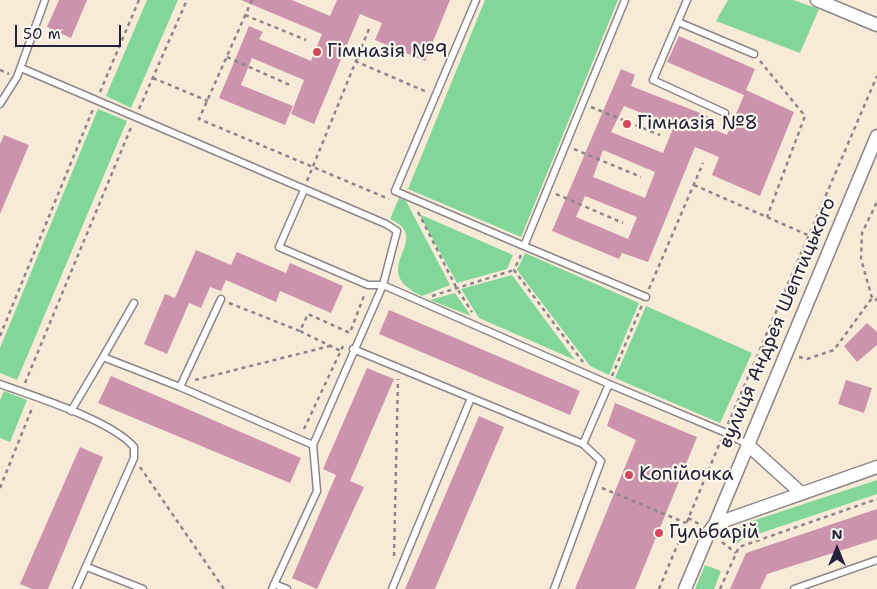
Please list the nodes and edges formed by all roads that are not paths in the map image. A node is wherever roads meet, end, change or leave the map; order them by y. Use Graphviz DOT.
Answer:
graph roads {
  1 [pos="45,0"];
  2 [pos="476,0"];
  3 [pos="624,0"];
  4 [pos="687,0"];
  5 [pos="817,0"];
  6 [pos="678,22"];
  7 [pos="877,25"];
  8 [pos="754,54"];
  9 [pos="21,68"];
  10 [pos="0,104"];
  11 [pos="725,113"];
  12 [pos="877,136"];
  13 [pos="304,190"];
  14 [pos="524,246"];
  15 [pos="383,285"];
  16 [pos="646,297"];
  17 [pos="221,299"];
  18 [pos="134,303"];
  19 [pos="353,349"];
  20 [pos="103,357"];
  21 [pos="0,384"];
  22 [pos="609,384"];
  23 [pos="182,385"];
  24 [pos="472,398"];
  25 [pos="71,411"];
  26 [pos="583,444"];
  27 [pos="747,444"];
  28 [pos="312,445"];
  29 [pos="877,467"];
  30 [pos="801,493"];
  31 [pos="715,524"];
  32 [pos="877,560"];
  33 [pos="87,567"];
  34 [pos="806,585"];
  35 [pos="273,586"];
  36 [pos="392,587"];
  37 [pos="76,589"];
  38 [pos="144,589"];
  39 [pos="287,589"];
  40 [pos="554,589"];
  41 [pos="685,589"];
  42 [pos="794,589"];
  43 [pos="816,589"];
  1 -- 9 [label="lane"];
  2 -- 14 [label="lane"];
  3 -- 14 [label="lane"];
  4 -- 6 [label="lane"];
  5 -- 7 [label="street"];
  6 -- 8 [label="lane"];
  6 -- 11 [label="lane"];
  9 -- 10 [label="lane"];
  9 -- 13 [label="lane"];
  12 -- 27 [label="street, вулиця Андрея Шептицького"];
  13 -- 15 [label="lane"];
  13 -- 15 [label="lane"];
  14 -- 16 [label="lane"];
  15 -- 19 [label="lane"];
  15 -- 22 [label="lane"];
  17 -- 23 [label="lane"];
  18 -- 20 [label="lane"];
  19 -- 24 [label="lane"];
  19 -- 28 [label="lane"];
  20 -- 23 [label="lane"];
  20 -- 25 [label="lane"];
  21 -- 25 [label="lane"];
  22 -- 26 [label="lane"];
  22 -- 27 [label="lane"];
  23 -- 28 [label="lane"];
  24 -- 26 [label="lane"];
  24 -- 36 [label="lane"];
  25 -- 33 [label="lane"];
  26 -- 40 [label="lane"];
  27 -- 30 [label="street"];
  27 -- 31 [label="street, вулиця Андрея Шептицького"];
  28 -- 35 [label="lane"];
  29 -- 30 [label="street"];
  30 -- 31 [label="street"];
  31 -- 41 [label="street, вулиця Андрея Шептицького"];
  32 -- 34 [label="lane"];
  33 -- 37 [label="lane"];
  33 -- 38 [label="lane"];
  34 -- 42 [label="lane"];
  34 -- 43 [label="lane"];
  35 -- 39 [label="lane"];
}
